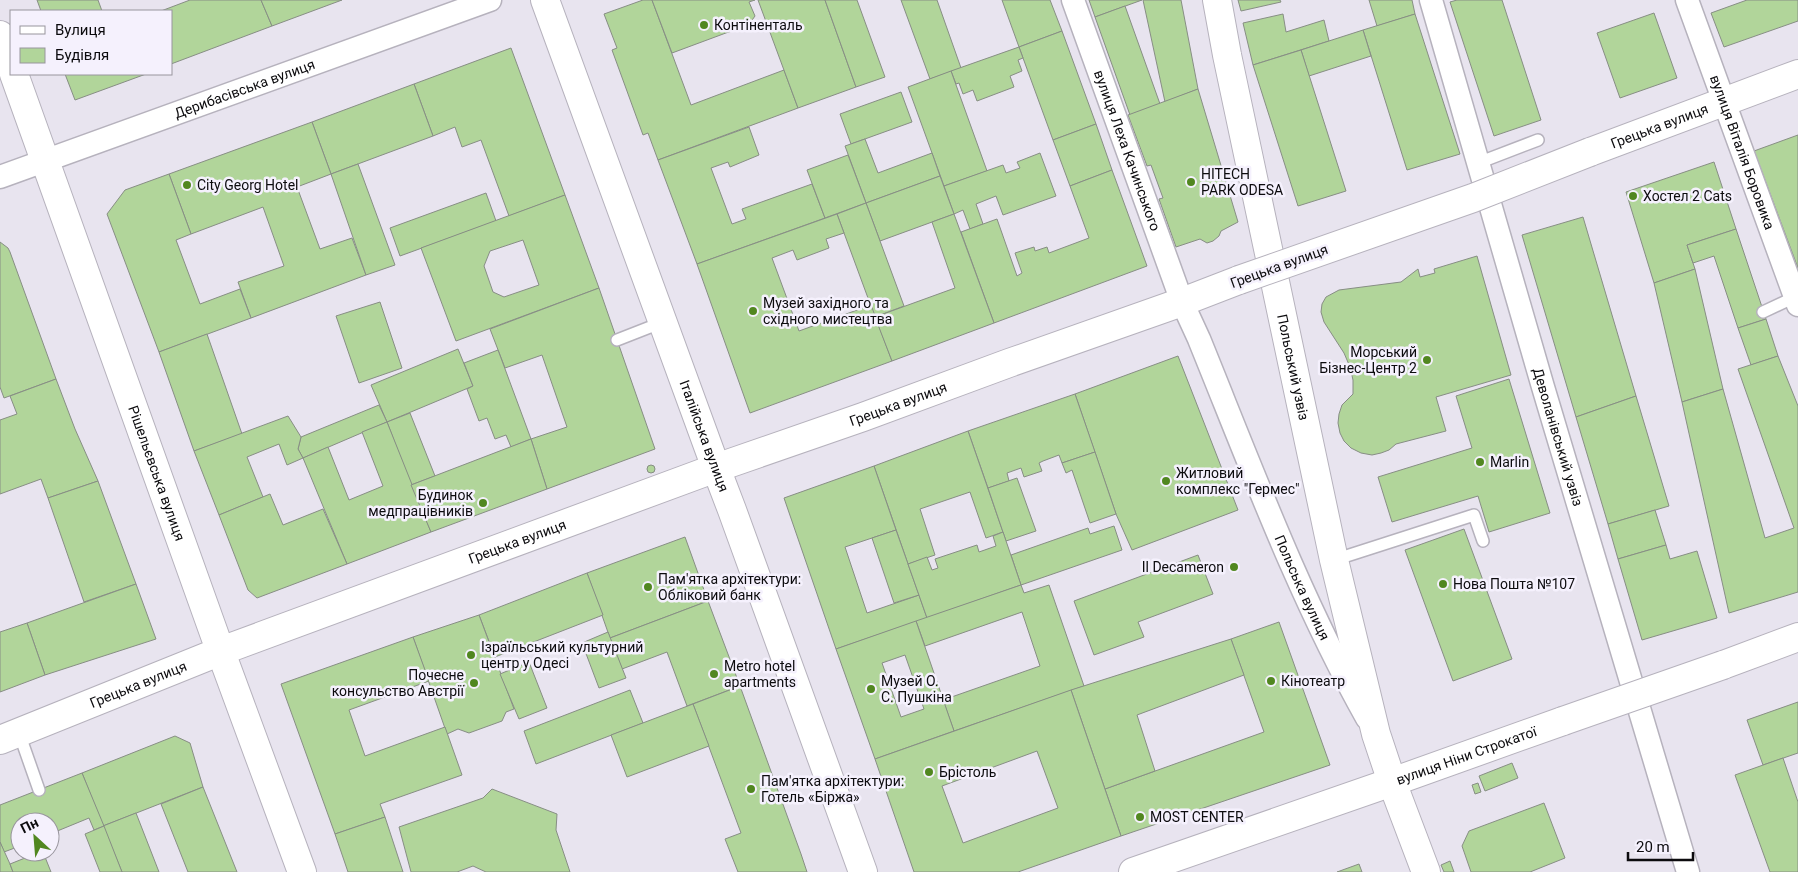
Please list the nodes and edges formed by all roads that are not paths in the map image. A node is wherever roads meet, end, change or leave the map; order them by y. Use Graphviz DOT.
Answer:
graph roads {
  1 [pos="490,0"];
  2 [pos="545,0"];
  3 [pos="1073,0"];
  4 [pos="1217,0"];
  5 [pos="1430,0"];
  6 [pos="1687,0"];
  7 [pos="0,35"];
  8 [pos="10,63"];
  9 [pos="1798,74"];
  10 [pos="14,75"];
  11 [pos="1724,100"];
  12 [pos="1538,140"];
  13 [pos="46,161"];
  14 [pos="1478,164"];
  15 [pos="0,177"];
  16 [pos="1797,301"];
  17 [pos="1182,302"];
  18 [pos="1763,312"];
  19 [pos="663,322"];
  20 [pos="617,340"];
  21 [pos="716,468"];
  22 [pos="1483,541"];
  23 [pos="1334,560"];
  24 [pos="1798,637"];
  25 [pos="221,652"];
  26 [pos="1376,734"];
  27 [pos="9,736"];
  28 [pos="1392,782"];
  29 [pos="39,790"];
  30 [pos="302,872"];
  31 [pos="863,872"];
  32 [pos="1133,872"];
  33 [pos="1426,872"];
  34 [pos="1688,872"];
  1 -- 13 [label="street, Дерибасівська вулиця"];
  2 -- 19 [label="street, Італійська вулиця"];
  3 -- 17 [label="street, вулиця Леха Качинського"];
  4 -- 23 [label="street, Польський узвіз"];
  5 -- 14 [label="street, Деволанівський узвіз"];
  6 -- 11 [label="street, вулиця Віталія Боровика"];
  7 -- 8 [label="street"];
  9 -- 11 [label="street, Грецька вулиця"];
  10 -- 13 [label="street, Рішельєвська вулиця"];
  11 -- 16 [label="street, вулиця Віталія Боровика"];
  11 -- 17 [label="street, Грецька вулиця, bridge"];
  12 -- 14 [label="lane"];
  13 -- 15 [label="street, Дерибасівська вулиця"];
  13 -- 25 [label="street, Рішельєвська вулиця"];
  14 -- 34 [label="street, Деволанівський узвіз"];
  16 -- 18 [label="lane"];
  17 -- 21 [label="street, Грецька вулиця"];
  17 -- 26 [label="street, Польська вулиця"];
  19 -- 20 [label="lane"];
  19 -- 21 [label="street, Італійська вулиця"];
  21 -- 25 [label="street, Грецька вулиця"];
  21 -- 31 [label="street, Італійська вулиця"];
  22 -- 23 [label="lane"];
  23 -- 26 [label="street, Польський узвіз"];
  24 -- 28 [label="street, вулиця Ніни Строкатої, bridge"];
  25 -- 27 [label="street, Грецька вулиця"];
  25 -- 30 [label="street, Рішельєвська вулиця"];
  26 -- 28 [label="street, Польська вулиця"];
  27 -- 29 [label="lane"];
  28 -- 32 [label="street, вулиця Ніни Строкатої"];
  28 -- 33 [label="street, Польська вулиця"];
}
